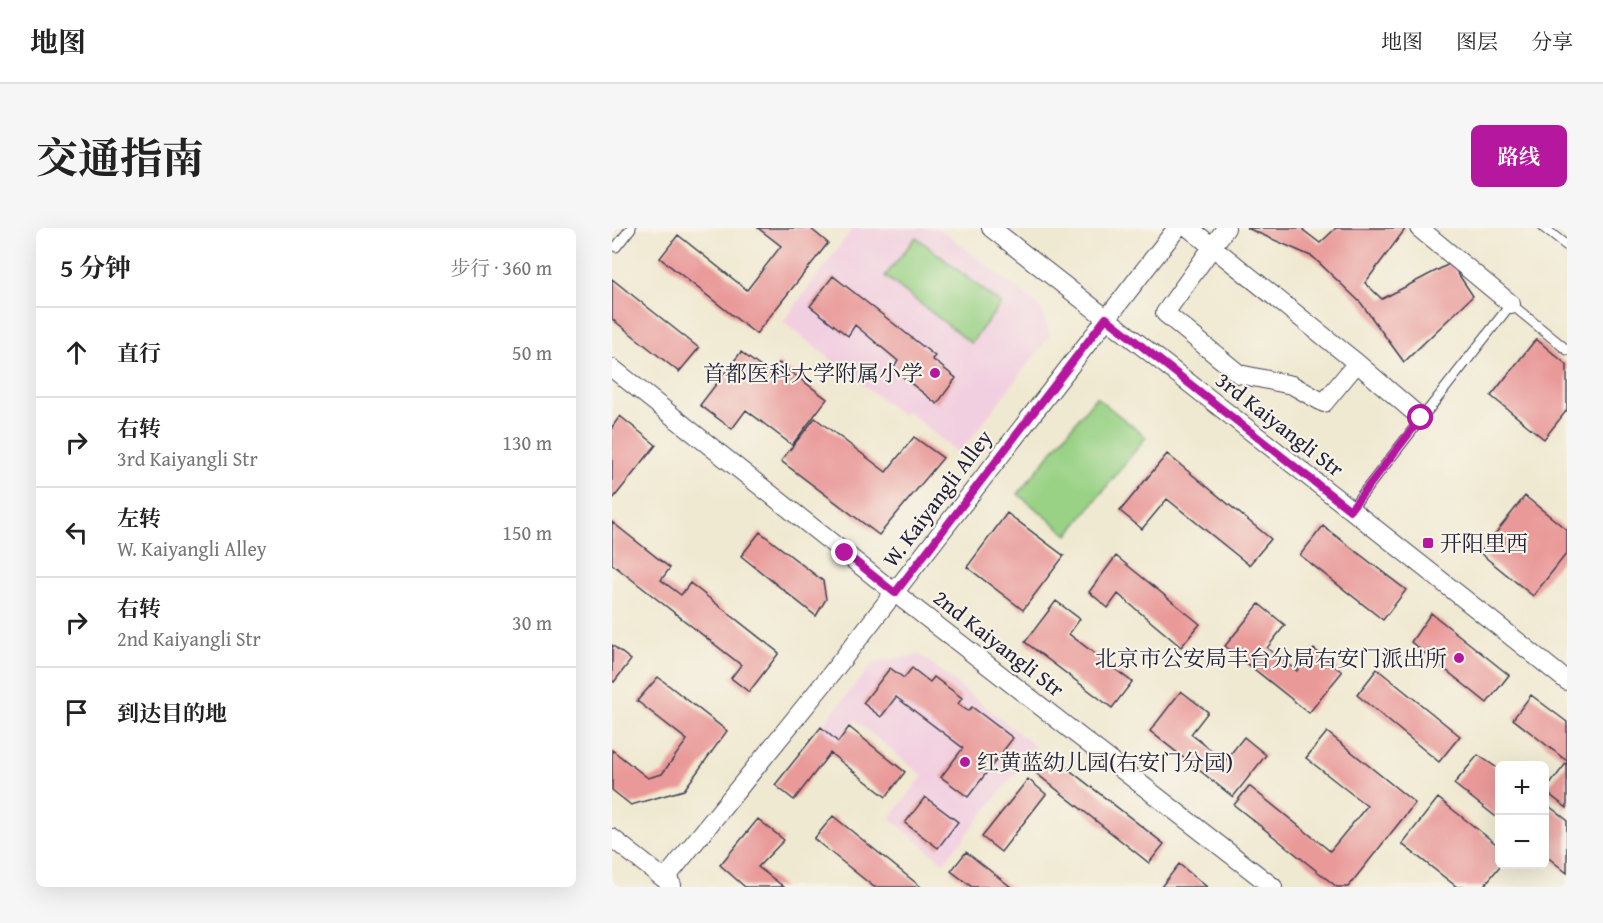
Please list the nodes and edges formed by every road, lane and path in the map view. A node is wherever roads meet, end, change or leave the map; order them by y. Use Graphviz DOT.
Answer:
graph roads {
  1 [pos="631,228"];
  2 [pos="991,228"];
  3 [pos="1177,228"];
  4 [pos="1189,228"];
  5 [pos="1226,228"];
  6 [pos="1419,228"];
  7 [pos="1544,228"];
  8 [pos="1212,246"];
  9 [pos="1567,246"];
  10 [pos="613,247"];
  11 [pos="1511,304"];
  12 [pos="1106,318"];
  13 [pos="1567,350"];
  14 [pos="1357,363"];
  15 [pos="612,368"];
  16 [pos="1421,418"];
  17 [pos="1350,510"];
  18 [pos="895,593"];
  19 [pos="1567,681"];
  20 [pos="612,838"];
  21 [pos="670,883"];
  22 [pos="1273,887"];
  1 -- 10 [label="lane"];
  2 -- 12 [label="street, 3rd Kaiyangli Str"];
  3 -- 12 [label="street, W. Kaiyangli Alley"];
  4 -- 8 [label="street"];
  5 -- 8 [label="street"];
  6 -- 11 [label="street"];
  7 -- 9 [label="lane"];
  8 -- 14 [label="street"];
  8 -- 14 [label="street"];
  11 -- 13 [label="lane"];
  11 -- 16 [label="lane"];
  12 -- 17 [label="street, 3rd Kaiyangli Str"];
  12 -- 18 [label="street, W. Kaiyangli Alley"];
  14 -- 16 [label="street"];
  15 -- 18 [label="street, 2nd Kaiyangli Str"];
  16 -- 17 [label="lane"];
  17 -- 19 [label="street, 3rd Kaiyangli Str"];
  18 -- 21 [label="street, W. Kaiyangli Alley"];
  18 -- 22 [label="street, 2nd Kaiyangli Str"];
  20 -- 21 [label="street"];
}
